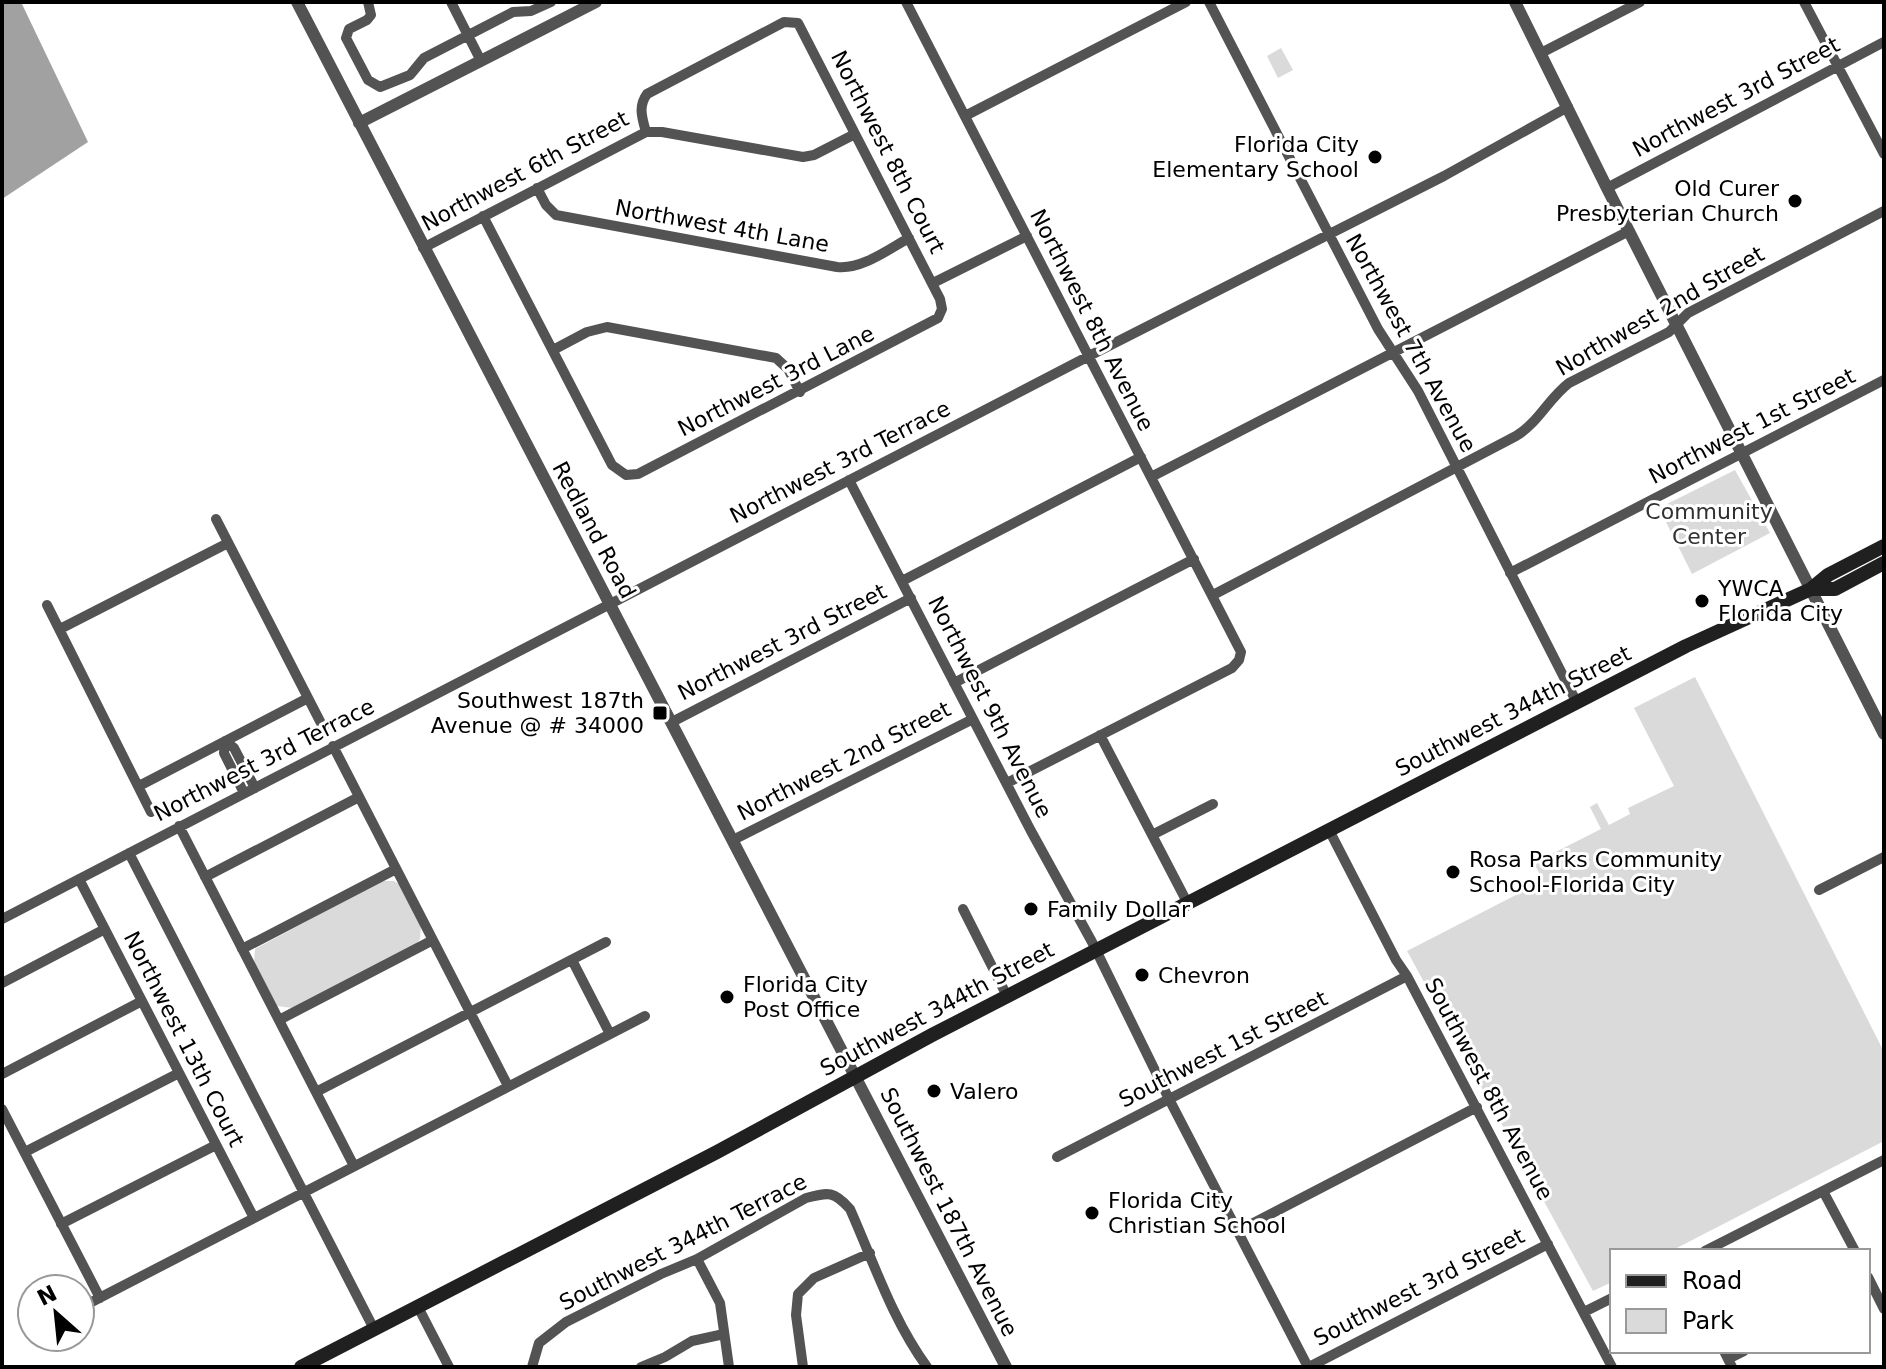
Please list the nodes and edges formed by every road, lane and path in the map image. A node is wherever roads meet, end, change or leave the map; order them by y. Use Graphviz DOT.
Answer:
graph roads {
  1 [pos="297,2"];
  2 [pos="368,2"];
  3 [pos="451,2"];
  4 [pos="551,2"];
  5 [pos="596,2"];
  6 [pos="906,2"];
  7 [pos="1186,2"];
  8 [pos="1209,2"];
  9 [pos="1515,2"];
  10 [pos="1640,2"];
  11 [pos="1804,2"];
  12 [pos="784,22"];
  13 [pos="468,36"];
  14 [pos="1884,42"];
  15 [pos="1541,53"];
  16 [pos="481,61"];
  17 [pos="1838,66"];
  18 [pos="1568,107"];
  19 [pos="965,116"];
  20 [pos="359,123"];
  21 [pos="646,132"];
  22 [pos="855,134"];
  23 [pos="1884,154"];
  24 [pos="537,188"];
  25 [pos="1607,188"];
  26 [pos="1884,211"];
  27 [pos="483,216"];
  28 [pos="1629,231"];
  29 [pos="1329,234"];
  30 [pos="1027,236"];
  31 [pos="909,238"];
  32 [pos="423,248"];
  33 [pos="933,283"];
  34 [pos="941,314"];
  35 [pos="1677,324"];
  36 [pos="553,350"];
  37 [pos="1393,351"];
  38 [pos="1089,356"];
  39 [pos="1884,380"];
  40 [pos="800,392"];
  41 [pos="1743,454"];
  42 [pos="1141,457"];
  43 [pos="1457,467"];
  44 [pos="1151,477"];
  45 [pos="849,480"];
  46 [pos="216,519"];
  47 [pos="228,543"];
  48 [pos="1884,546"];
  49 [pos="1194,559"];
  50 [pos="1884,563"];
  51 [pos="1510,573"];
  52 [pos="902,581"];
  53 [pos="1811,589"];
  54 [pos="1213,595"];
  55 [pos="911,598"];
  56 [pos="610,604"];
  57 [pos="47,605"];
  58 [pos="60,629"];
  59 [pos="954,683"];
  60 [pos="308,698"];
  61 [pos="1577,703"];
  62 [pos="973,719"];
  63 [pos="672,722"];
  64 [pos="324,729"];
  65 [pos="1884,732"];
  66 [pos="1100,735"];
  67 [pos="225,741"];
  68 [pos="333,746"];
  69 [pos="1007,783"];
  70 [pos="139,786"];
  71 [pos="250,790"];
  72 [pos="359,797"];
  73 [pos="1213,804"];
  74 [pos="151,812"];
  75 [pos="179,826"];
  76 [pos="1329,830"];
  77 [pos="1152,835"];
  78 [pos="733,840"];
  79 [pos="129,853"];
  80 [pos="1884,857"];
  81 [pos="396,869"];
  82 [pos="205,877"];
  83 [pos="79,879"];
  84 [pos="1819,890"];
  85 [pos="1188,904"];
  86 [pos="963,909"];
  87 [pos="2,919"];
  88 [pos="105,929"];
  89 [pos="433,940"];
  90 [pos="606,942"];
  91 [pos="242,949"];
  92 [pos="1096,951"];
  93 [pos="572,960"];
  94 [pos="1407,976"];
  95 [pos="2,983"];
  96 [pos="1007,996"];
  97 [pos="142,1001"];
  98 [pos="471,1013"];
  99 [pos="645,1016"];
  100 [pos="279,1020"];
  101 [pos="610,1034"];
  102 [pos="179,1073"];
  103 [pos="2,1074"];
  104 [pos="856,1076"];
  105 [pos="508,1086"];
  106 [pos="316,1092"];
  107 [pos="1169,1099"];
  108 [pos="1477,1107"];
  109 [pos="2,1109"];
  110 [pos="216,1145"];
  111 [pos="25,1152"];
  112 [pos="1057,1157"];
  113 [pos="1884,1160"];
  114 [pos="354,1166"];
  115 [pos="1823,1191"];
  116 [pos="304,1192"];
  117 [pos="254,1218"];
  118 [pos="61,1224"];
  119 [pos="1238,1231"];
  120 [pos="1548,1244"];
  121 [pos="1709,1249"];
  122 [pos="1854,1249"];
  123 [pos="870,1253"];
  124 [pos="697,1259"];
  125 [pos="1870,1285"];
  126 [pos="100,1298"];
  127 [pos="1610,1299"];
  128 [pos="96,1300"];
  129 [pos="418,1307"];
  130 [pos="1884,1309"];
  131 [pos="1584,1312"];
  132 [pos="374,1329"];
  133 [pos="724,1334"];
  134 [pos="301,1367"];
  135 [pos="449,1367"];
  136 [pos="532,1367"];
  137 [pos="641,1367"];
  138 [pos="729,1367"];
  139 [pos="803,1367"];
  140 [pos="927,1367"];
  141 [pos="1006,1367"];
  142 [pos="1309,1367"];
  143 [pos="1612,1367"];
  1 -- 20 [label="street, Redland Road"];
  2 -- 13 [label="street"];
  3 -- 13 [label="street"];
  4 -- 13 [label="street"];
  5 -- 16 [label="street"];
  6 -- 19 [label="street, Northwest 8th Avenue"];
  7 -- 19 [label="street"];
  8 -- 29 [label="street, Northwest 7th Avenue"];
  9 -- 15 [label="street"];
  10 -- 15 [label="street"];
  11 -- 17 [label="street"];
  12 -- 21 [label="street, Northwest 6th Street"];
  12 -- 22 [label="street, Northwest 8th Court"];
  13 -- 16 [label="street"];
  14 -- 17 [label="street, Northwest 3rd Street"];
  15 -- 18 [label="street"];
  16 -- 20 [label="street"];
  17 -- 23 [label="street"];
  17 -- 25 [label="street, Northwest 3rd Street"];
  18 -- 25 [label="street"];
  18 -- 29 [label="street, Northwest 3rd Terrace"];
  19 -- 30 [label="street, Northwest 8th Avenue"];
  20 -- 32 [label="street, Redland Road"];
  21 -- 22 [label="street"];
  21 -- 24 [label="street, Northwest 6th Street"];
  22 -- 31 [label="street, Northwest 8th Court"];
  24 -- 27 [label="street, Northwest 6th Street"];
  24 -- 31 [label="street, Northwest 4th Lane"];
  25 -- 28 [label="street"];
  26 -- 35 [label="street, Northwest 2nd Street"];
  27 -- 32 [label="street, Northwest 6th Street"];
  27 -- 36 [label="street"];
  28 -- 35 [label="street"];
  28 -- 37 [label="street"];
  29 -- 37 [label="street, Northwest 7th Avenue"];
  29 -- 38 [label="street, Northwest 3rd Terrace"];
  30 -- 33 [label="street"];
  30 -- 38 [label="street, Northwest 8th Avenue"];
  31 -- 33 [label="street, Northwest 8th Court"];
  32 -- 56 [label="street, Redland Road"];
  33 -- 34 [label="street, Northwest 8th Court"];
  34 -- 40 [label="street, Northwest 3rd Lane"];
  35 -- 41 [label="street"];
  35 -- 43 [label="street, Northwest 2nd Street"];
  36 -- 40 [label="street"];
  36 -- 40 [label="street, Northwest 3rd Lane"];
  37 -- 43 [label="street, Northwest 7th Avenue"];
  37 -- 44 [label="street"];
  38 -- 42 [label="street, Northwest 8th Avenue"];
  38 -- 45 [label="street, Northwest 3rd Terrace"];
  39 -- 41 [label="street, Northwest 1st Street"];
  41 -- 51 [label="street, Northwest 1st Street"];
  41 -- 53 [label="street"];
  42 -- 44 [label="street, Northwest 8th Avenue"];
  42 -- 52 [label="street, Northwest 3rd Street"];
  43 -- 51 [label="street, Northwest 7th Avenue"];
  43 -- 54 [label="street, Northwest 2nd Street"];
  44 -- 49 [label="street, Northwest 8th Avenue"];
  45 -- 52 [label="street, Northwest 9th Avenue"];
  45 -- 56 [label="street, Northwest 3rd Terrace"];
  46 -- 47 [label="street"];
  47 -- 58 [label="street"];
  47 -- 60 [label="street"];
  48 -- 53 [label="main road, Southwest 344th Street"];
  49 -- 54 [label="street, Northwest 8th Avenue"];
  49 -- 59 [label="street, Northwest 2nd Street"];
  50 -- 53 [label="main road, Southwest 344th Street"];
  51 -- 61 [label="street, Northwest 7th Avenue"];
  52 -- 55 [label="street, Northwest 9th Avenue"];
  53 -- 61 [label="main road, Southwest 344th Street"];
  53 -- 65 [label="street"];
  54 -- 66 [label="street, Northwest 8th Avenue"];
  55 -- 59 [label="street, Northwest 9th Avenue"];
  55 -- 63 [label="street, Northwest 3rd Street"];
  56 -- 63 [label="street, Redland Road"];
  56 -- 68 [label="street, Northwest 3rd Terrace"];
  57 -- 58 [label="street"];
  58 -- 70 [label="street"];
  59 -- 62 [label="street, Northwest 9th Avenue"];
  60 -- 64 [label="street"];
  60 -- 67 [label="street"];
  61 -- 76 [label="main road, Southwest 344th Street"];
  62 -- 69 [label="street, Northwest 9th Avenue"];
  62 -- 78 [label="street, Northwest 2nd Street"];
  63 -- 78 [label="street, Redland Road"];
  66 -- 69 [label="street"];
  66 -- 77 [label="street"];
  67 -- 70 [label="street"];
  67 -- 71 [label="street"];
  68 -- 71 [label="street, Northwest 3rd Terrace"];
  68 -- 72 [label="street"];
  69 -- 92 [label="street, Northwest 9th Avenue"];
  70 -- 74 [label="street"];
  71 -- 75 [label="street, Northwest 3rd Terrace"];
  72 -- 81 [label="street"];
  72 -- 82 [label="street"];
  73 -- 77 [label="street"];
  75 -- 79 [label="street, Northwest 3rd Terrace"];
  75 -- 82 [label="street"];
  76 -- 85 [label="main road, Southwest 344th Street"];
  76 -- 94 [label="street, Southwest 8th Avenue"];
  77 -- 85 [label="street"];
  78 -- 104 [label="street, Redland Road"];
  79 -- 83 [label="street, Northwest 3rd Terrace"];
  79 -- 116 [label="street"];
  80 -- 84 [label="street"];
  81 -- 89 [label="street"];
  81 -- 91 [label="street"];
  82 -- 91 [label="street"];
  83 -- 87 [label="street, Northwest 3rd Terrace"];
  83 -- 88 [label="street, Northwest 13th Court"];
  85 -- 92 [label="main road, Southwest 344th Street"];
  86 -- 96 [label="street"];
  88 -- 95 [label="street"];
  88 -- 97 [label="street, Northwest 13th Court"];
  89 -- 98 [label="street"];
  89 -- 100 [label="street"];
  90 -- 93 [label="street"];
  91 -- 100 [label="street"];
  92 -- 96 [label="main road, Southwest 344th Street"];
  92 -- 107 [label="street, Northwest 9th Avenue"];
  93 -- 98 [label="street"];
  93 -- 101 [label="street"];
  94 -- 107 [label="street, Southwest 1st Street"];
  94 -- 108 [label="street, Southwest 8th Avenue"];
  96 -- 104 [label="main road, Southwest 344th Street"];
  97 -- 102 [label="street, Northwest 13th Court"];
  97 -- 103 [label="street"];
  98 -- 105 [label="street"];
  98 -- 106 [label="street"];
  99 -- 101 [label="street"];
  100 -- 106 [label="street"];
  101 -- 105 [label="street"];
  102 -- 110 [label="street, Northwest 13th Court"];
  102 -- 111 [label="street"];
  104 -- 129 [label="main road, Southwest 344th Street"];
  104 -- 141 [label="street, Southwest 187th Avenue"];
  105 -- 114 [label="street"];
  106 -- 114 [label="street"];
  107 -- 112 [label="street, Southwest 1st Street"];
  107 -- 119 [label="street, Northwest 9th Avenue"];
  108 -- 119 [label="street"];
  108 -- 120 [label="street, Southwest 8th Avenue"];
  109 -- 111 [label="street"];
  110 -- 117 [label="street, Northwest 13th Court"];
  110 -- 118 [label="street"];
  111 -- 118 [label="street"];
  113 -- 115 [label="street"];
  114 -- 116 [label="street"];
  115 -- 121 [label="street"];
  115 -- 122 [label="street"];
  116 -- 117 [label="street"];
  116 -- 132 [label="street"];
  117 -- 126 [label="street"];
  118 -- 126 [label="street"];
  119 -- 142 [label="street, Northwest 9th Avenue"];
  120 -- 131 [label="street, Southwest 8th Avenue"];
  120 -- 142 [label="street, Southwest 3rd Street"];
  123 -- 124 [label="street, Southwest 344th Terrace"];
  123 -- 139 [label="street"];
  123 -- 140 [label="street"];
  124 -- 133 [label="street"];
  124 -- 136 [label="street, Southwest 344th Terrace"];
  125 -- 130 [label="street"];
  126 -- 128 [label="street"];
  127 -- 131 [label="street"];
  129 -- 132 [label="main road, Southwest 344th Street"];
  129 -- 135 [label="street"];
  131 -- 143 [label="street, Southwest 8th Avenue"];
  132 -- 134 [label="main road, Southwest 344th Street"];
  133 -- 137 [label="street"];
  133 -- 138 [label="street"];
}
